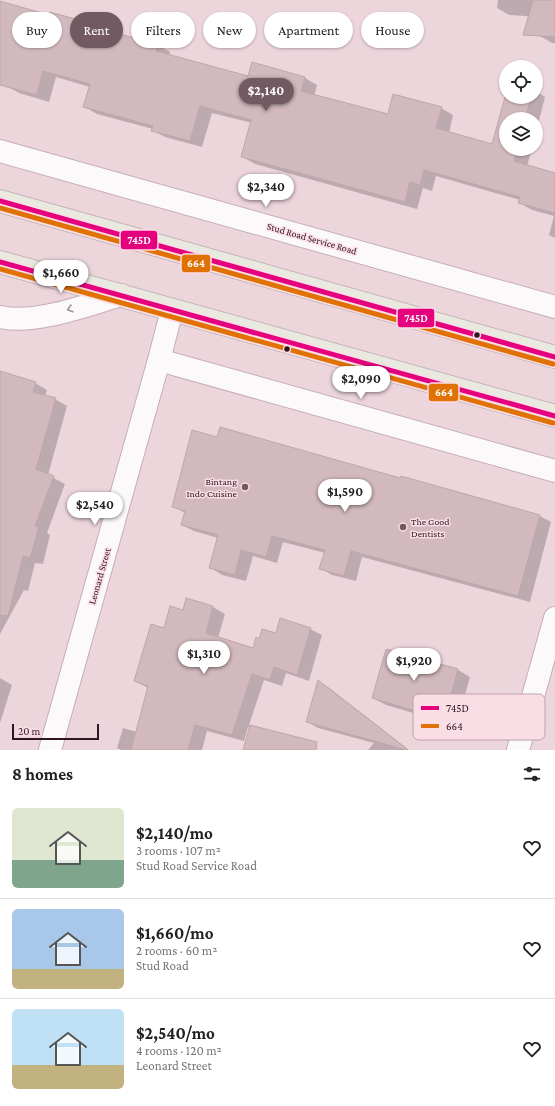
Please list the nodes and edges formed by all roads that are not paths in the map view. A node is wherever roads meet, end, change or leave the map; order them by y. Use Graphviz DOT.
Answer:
graph roads {
  1 [pos="0,151"];
  2 [pos="0,201"];
  3 [pos="0,262"];
  4 [pos="121,295"];
  5 [pos="555,307"];
  6 [pos="172,310"];
  7 [pos="0,317"];
  8 [pos="555,357"];
  9 [pos="159,360"];
  10 [pos="555,416"];
  11 [pos="555,471"];
  12 [pos="555,618"];
  13 [pos="534,694"];
  14 [pos="521,740"];
  15 [pos="50,750"];
  16 [pos="518,750"];
  1 -- 5 [label="street, Stud Road Service Road"];
  2 -- 8 [label="main road"];
  3 -- 4 [label="main road"];
  4 -- 6 [label="main road"];
  4 -- 7 [label="street, one-way"];
  6 -- 9 [label="street, Leonard Street"];
  6 -- 10 [label="main road"];
  9 -- 11 [label="street"];
  9 -- 15 [label="street, Leonard Street"];
  12 -- 13 [label="street"];
  14 -- 16 [label="street"];
}
